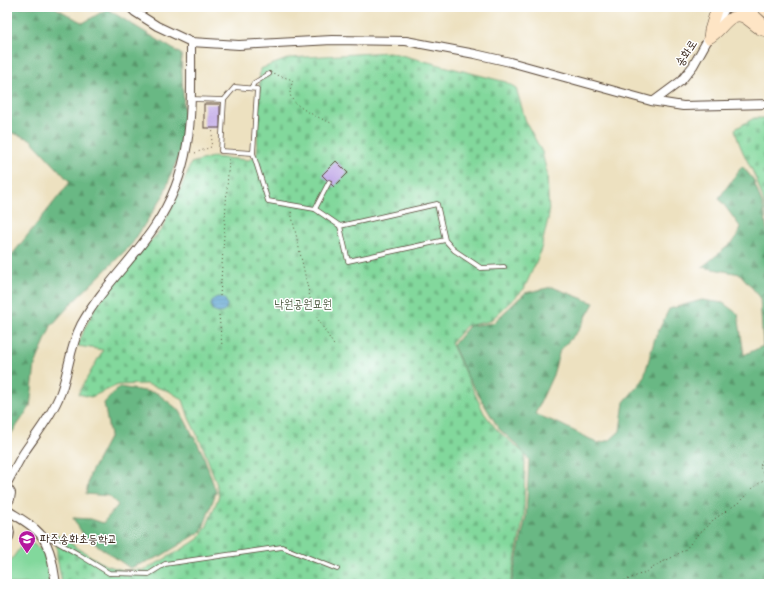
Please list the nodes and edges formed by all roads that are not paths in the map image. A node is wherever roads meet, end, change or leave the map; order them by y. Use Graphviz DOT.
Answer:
graph roads {
  1 [pos="130,7"];
  2 [pos="717,7"];
  3 [pos="726,7"];
  4 [pos="745,7"];
  5 [pos="762,7"];
  6 [pos="767,7"];
  7 [pos="769,11"];
  8 [pos="769,31"];
  9 [pos="709,38"];
  10 [pos="191,42"];
  11 [pos="269,74"];
  12 [pos="251,88"];
  13 [pos="191,98"];
  14 [pos="224,100"];
  15 [pos="654,101"];
  16 [pos="769,104"];
  17 [pos="253,153"];
  18 [pos="329,182"];
  19 [pos="315,209"];
  20 [pos="340,226"];
  21 [pos="444,240"];
  22 [pos="504,267"];
  23 [pos="7,483"];
  24 [pos="7,487"];
  25 [pos="7,502"];
  26 [pos="7,510"];
  27 [pos="7,524"];
  28 [pos="36,530"];
  29 [pos="7,542"];
  30 [pos="337,569"];
  31 [pos="56,584"];
  1 -- 10 [label="street"];
  2 -- 9 [label="main road"];
  3 -- 9 [label="street, 송화로"];
  4 -- 8 [label="main road"];
  5 -- 7 [label="main road"];
  6 -- 7 [label="main road"];
  8 -- 9 [label="main road"];
  9 -- 15 [label="street, 송화로"];
  10 -- 13 [label="street"];
  10 -- 15 [label="street"];
  11 -- 12 [label="lane"];
  12 -- 14 [label="lane"];
  12 -- 17 [label="lane"];
  13 -- 14 [label="lane"];
  13 -- 23 [label="street"];
  14 -- 17 [label="lane"];
  15 -- 16 [label="street"];
  17 -- 19 [label="lane"];
  18 -- 19 [label="lane"];
  19 -- 20 [label="lane"];
  20 -- 21 [label="lane"];
  20 -- 21 [label="lane"];
  21 -- 22 [label="lane"];
  24 -- 25 [label="street"];
  26 -- 28 [label="street"];
  27 -- 29 [label="street"];
  28 -- 30 [label="lane"];
  28 -- 31 [label="street"];
}
